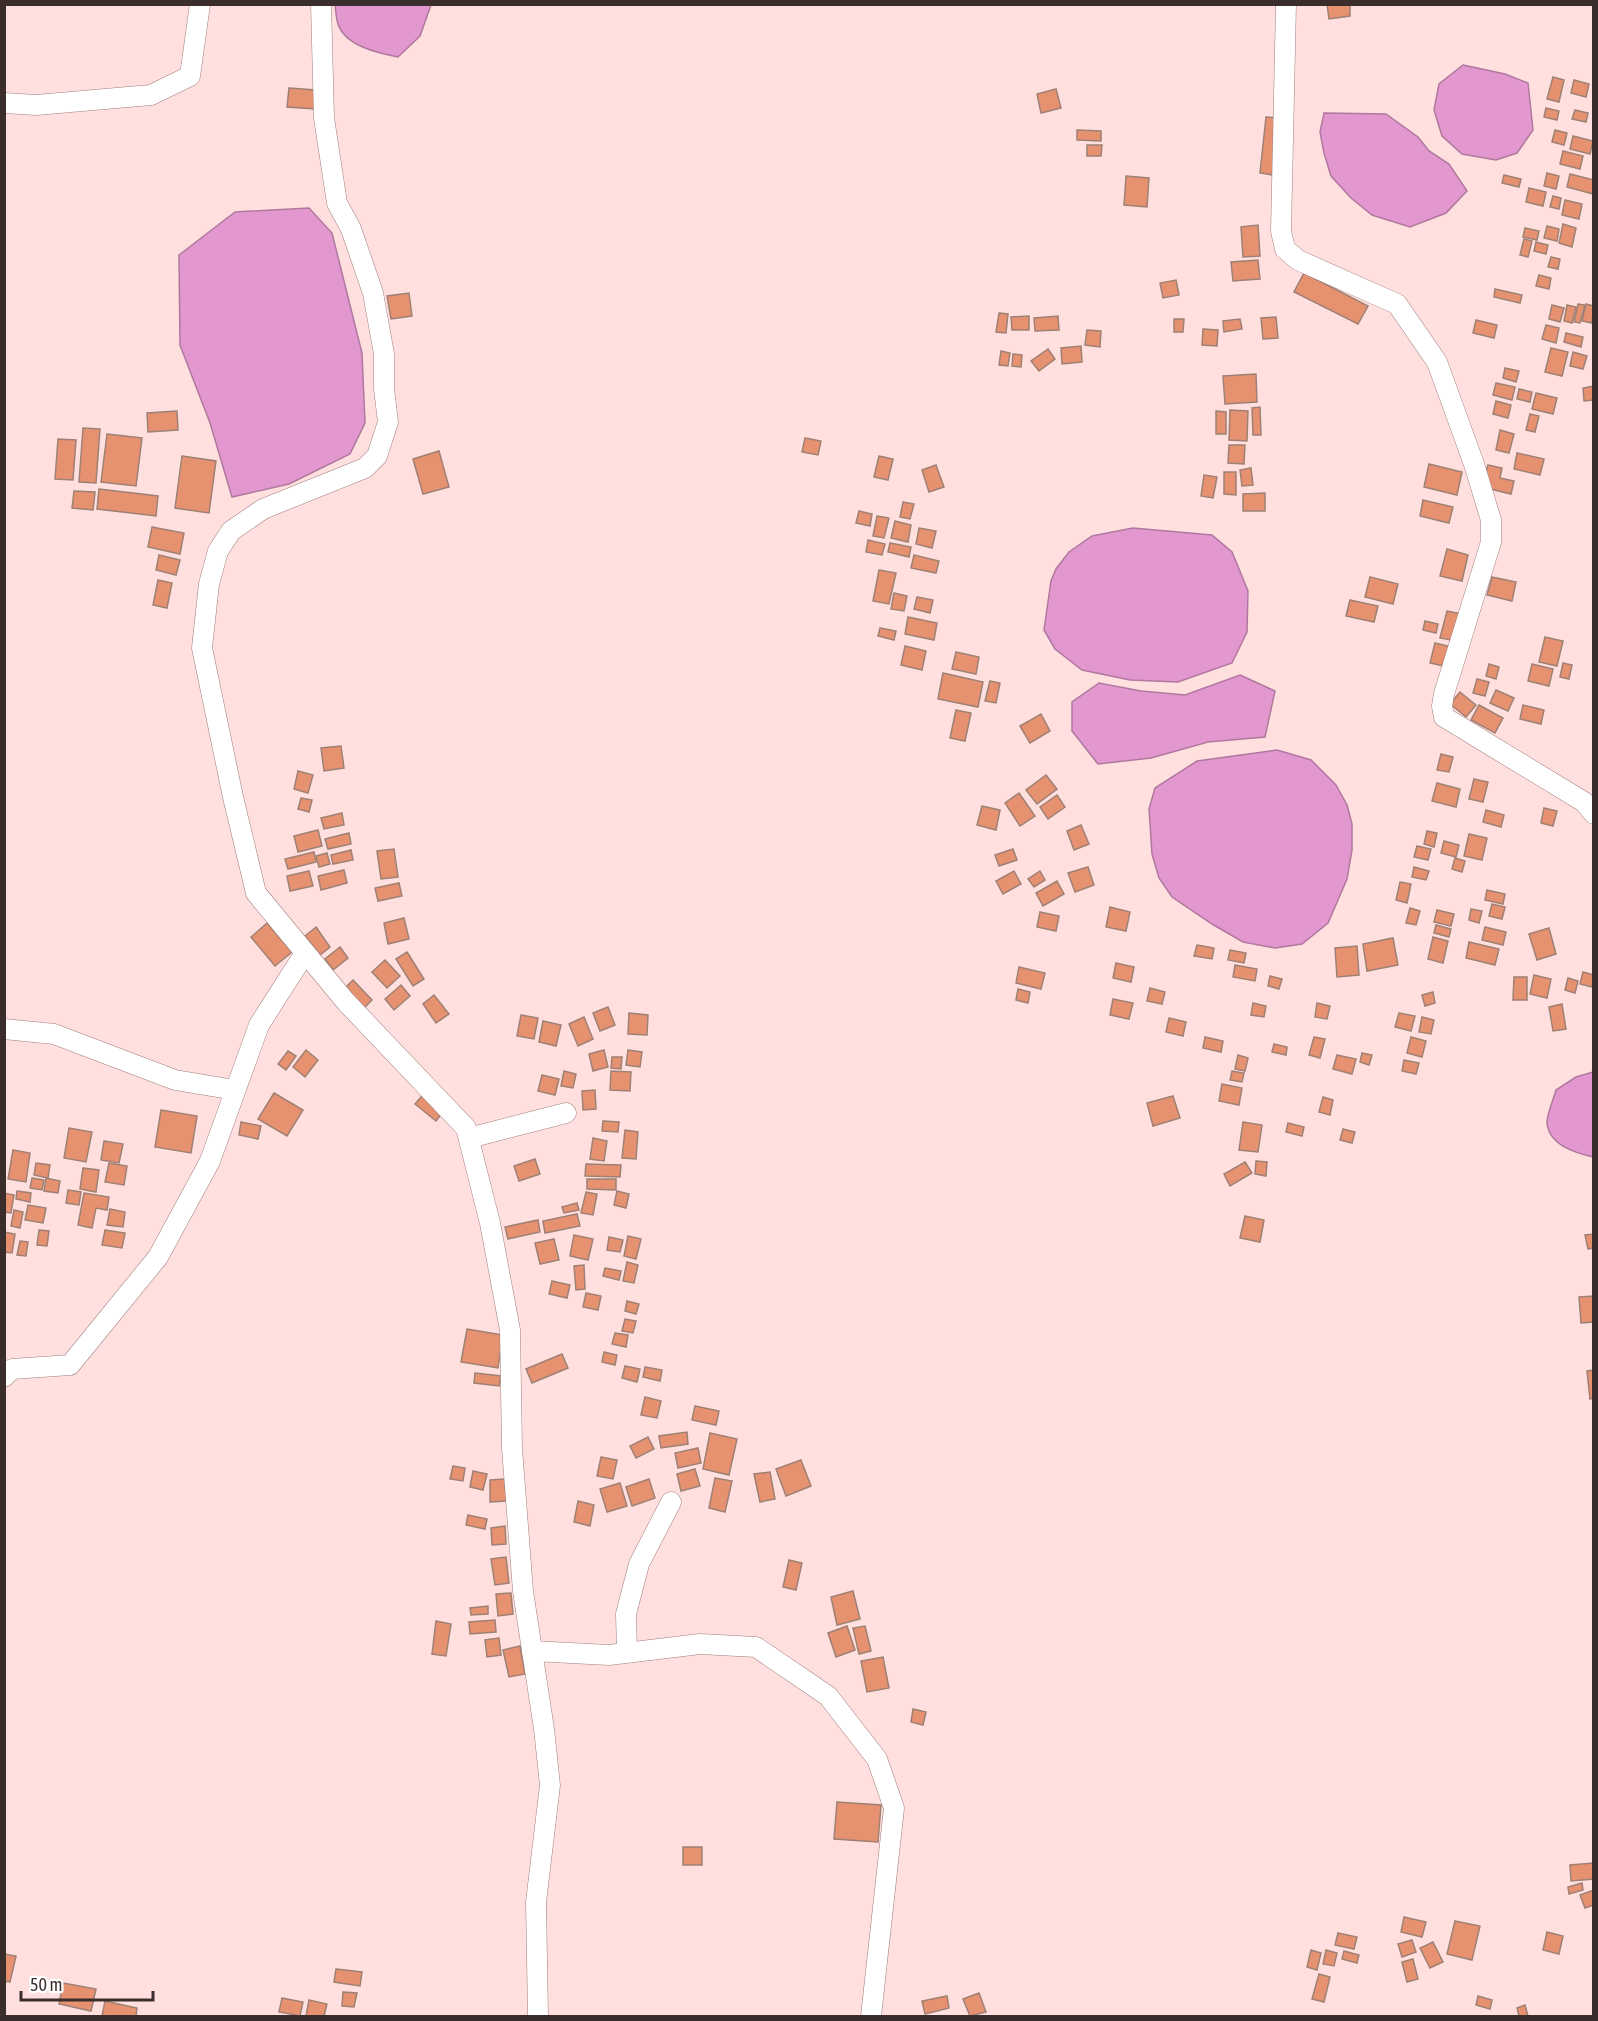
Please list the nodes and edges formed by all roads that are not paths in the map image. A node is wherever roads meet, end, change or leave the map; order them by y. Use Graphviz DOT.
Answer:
graph roads {
  1 [pos="200,4"];
  2 [pos="321,4"];
  3 [pos="1286,4"];
  4 [pos="4,103"];
  5 [pos="1593,814"];
  6 [pos="306,953"];
  7 [pos="4,1029"];
  8 [pos="235,1090"];
  9 [pos="566,1113"];
  10 [pos="469,1138"];
  11 [pos="7,1371"];
  12 [pos="671,1502"];
  13 [pos="532,1651"];
  14 [pos="627,1652"];
  15 [pos="538,2016"];
  16 [pos="871,2016"];
  1 -- 4 [label="street"];
  2 -- 6 [label="street"];
  3 -- 5 [label="street"];
  6 -- 8 [label="street"];
  6 -- 10 [label="street"];
  7 -- 8 [label="street"];
  8 -- 11 [label="street"];
  9 -- 10 [label="street"];
  10 -- 13 [label="street"];
  12 -- 14 [label="street"];
  13 -- 14 [label="street"];
  13 -- 15 [label="street"];
  14 -- 16 [label="street"];
}
